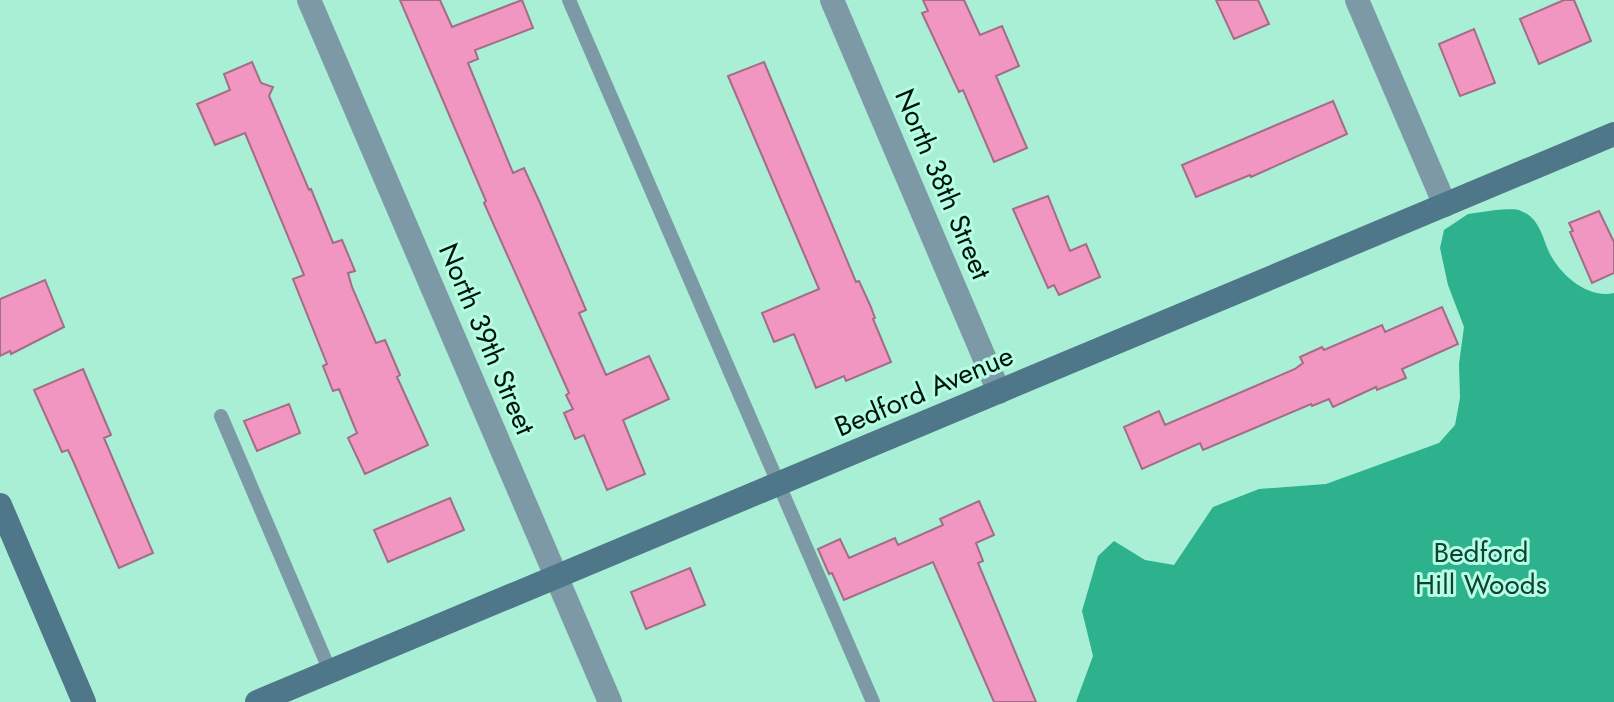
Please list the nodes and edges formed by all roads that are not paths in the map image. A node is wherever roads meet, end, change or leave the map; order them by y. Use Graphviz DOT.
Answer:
graph roads {
  1 [pos="309,0"];
  2 [pos="569,0"];
  3 [pos="832,0"];
  4 [pos="1357,0"];
  5 [pos="1614,134"];
  6 [pos="1445,205"];
  7 [pos="999,392"];
  8 [pos="221,416"];
  9 [pos="779,483"];
  10 [pos="0,505"];
  11 [pos="556,576"];
  12 [pos="330,671"];
  13 [pos="84,702"];
  14 [pos="257,702"];
  15 [pos="610,702"];
  16 [pos="873,702"];
  1 -- 11 [label="street, North 39th Street"];
  2 -- 9 [label="lane"];
  3 -- 7 [label="street, North 38th Street"];
  4 -- 6 [label="street"];
  5 -- 6 [label="street, Bedford Avenue"];
  6 -- 7 [label="street, Bedford Avenue"];
  7 -- 9 [label="street, Bedford Avenue"];
  8 -- 12 [label="lane"];
  9 -- 11 [label="street, Bedford Avenue"];
  9 -- 16 [label="lane"];
  10 -- 13 [label="street"];
  11 -- 12 [label="street, Bedford Avenue"];
  11 -- 15 [label="street, North 39th Street"];
  12 -- 14 [label="street, Bedford Avenue"];
}
